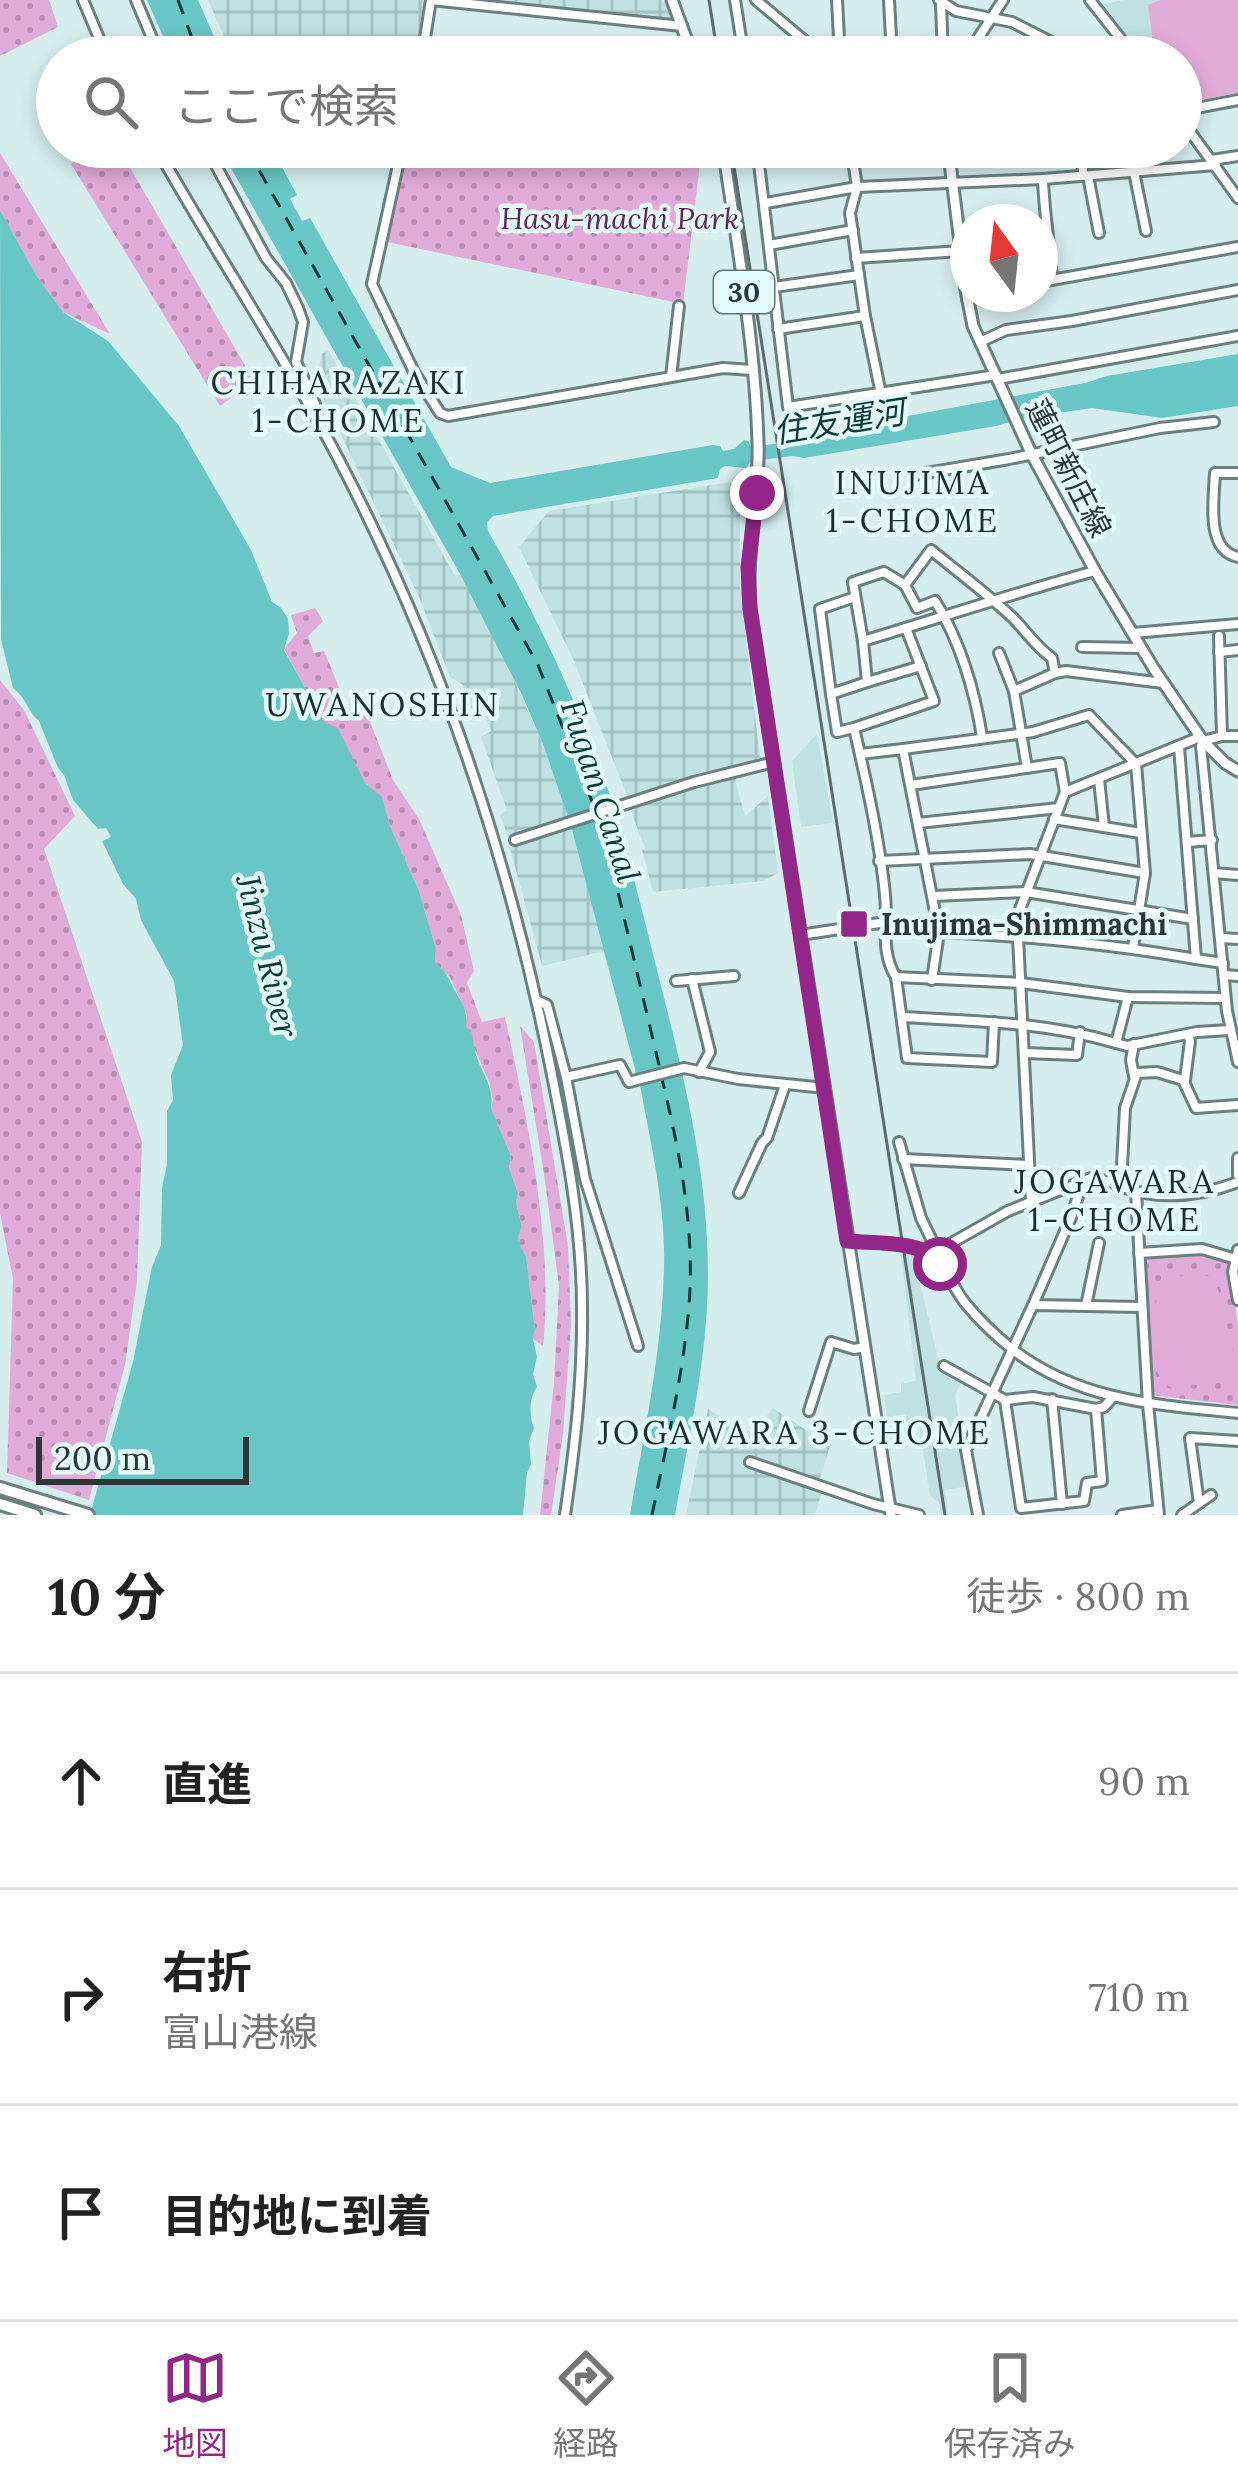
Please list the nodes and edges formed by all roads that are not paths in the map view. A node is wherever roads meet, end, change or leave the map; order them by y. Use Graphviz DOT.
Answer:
graph roads {
  1 [pos="82,0"];
  2 [pos="136,0"];
  3 [pos="672,0"];
  4 [pos="735,0"];
  5 [pos="756,0"];
  6 [pos="837,0"];
  7 [pos="890,0"];
  8 [pos="1003,0"];
  9 [pos="1090,0"];
  10 [pos="940,1"];
  11 [pos="991,19"];
  12 [pos="682,26"];
  13 [pos="98,36"];
  14 [pos="151,36"];
  15 [pos="425,36"];
  16 [pos="686,36"];
  17 [pos="741,36"];
  18 [pos="799,36"];
  19 [pos="839,36"];
  20 [pos="891,36"];
  21 [pos="942,36"];
  22 [pos="980,36"];
  23 [pos="1039,36"];
  24 [pos="1118,36"];
  25 [pos="1238,100"];
  26 [pos="1202,109"];
  27 [pos="1202,146"];
  28 [pos="1238,155"];
  29 [pos="1214,163"];
  30 [pos="1202,164"];
  31 [pos="168,168"];
  32 [pos="217,168"];
  33 [pos="397,168"];
  34 [pos="726,168"];
  35 [pos="760,168"];
  36 [pos="854,168"];
  37 [pos="951,168"];
  38 [pos="1084,168"];
  39 [pos="1135,168"];
  40 [pos="1170,168"];
  41 [pos="1134,172"];
  42 [pos="1085,176"];
  43 [pos="1043,179"];
  44 [pos="953,181"];
  45 [pos="857,187"];
  46 [pos="1238,198"];
  47 [pos="766,203"];
  48 [pos="956,204"];
  49 [pos="1044,204"];
  50 [pos="853,230"];
  51 [pos="1146,231"];
  52 [pos="1099,233"];
  53 [pos="769,245"];
  54 [pos="1238,247"];
  55 [pos="950,252"];
  56 [pos="856,258"];
  57 [pos="859,275"];
  58 [pos="1058,278"];
  59 [pos="774,287"];
  60 [pos="1238,290"];
  61 [pos="679,306"];
  62 [pos="971,312"];
  63 [pos="865,316"];
  64 [pos="778,329"];
  65 [pos="1238,336"];
  66 [pos="980,342"];
  67 [pos="752,370"];
  68 [pos="671,377"];
  69 [pos="998,380"];
  70 [pos="881,394"];
  71 [pos="311,410"];
  72 [pos="1214,422"];
  73 [pos="1031,454"];
  74 [pos="1238,473"];
  75 [pos="915,475"];
  76 [pos="1238,557"];
  77 [pos="1095,571"];
  78 [pos="905,585"];
  79 [pos="855,597"];
  80 [pos="993,599"];
  81 [pos="945,618"];
  82 [pos="1238,624"];
  83 [pos="905,628"];
  84 [pos="1132,633"];
  85 [pos="1219,636"];
  86 [pos="862,641"];
  87 [pos="1082,647"];
  88 [pos="1142,648"];
  89 [pos="1238,650"];
  90 [pos="1220,652"];
  91 [pos="999,653"];
  92 [pos="921,665"];
  93 [pos="1055,673"];
  94 [pos="867,682"];
  95 [pos="1164,683"];
  96 [pos="1014,691"];
  97 [pos="831,694"];
  98 [pos="854,728"];
  99 [pos="1020,733"];
  100 [pos="1222,736"];
  101 [pos="1238,736"];
  102 [pos="982,737"];
  103 [pos="1202,739"];
  104 [pos="1179,747"];
  105 [pos="903,749"];
  106 [pos="860,754"];
  107 [pos="774,762"];
  108 [pos="1136,764"];
  109 [pos="1027,768"];
  110 [pos="1238,771"];
  111 [pos="1099,779"];
  112 [pos="910,785"];
  113 [pos="1065,792"];
  114 [pos="1059,808"];
  115 [pos="1054,820"];
  116 [pos="918,823"];
  117 [pos="1104,827"];
  118 [pos="1142,832"];
  119 [pos="515,840"];
  120 [pos="1212,840"];
  121 [pos="1187,842"];
  122 [pos="1040,856"];
  123 [pos="925,858"];
  124 [pos="879,861"];
  125 [pos="1145,873"];
  126 [pos="1214,874"];
  127 [pos="1238,875"];
  128 [pos="1026,892"];
  129 [pos="932,896"];
  130 [pos="1139,910"];
  131 [pos="1193,919"];
  132 [pos="886,922"];
  133 [pos="939,932"];
  134 [pos="800,935"];
  135 [pos="1018,935"];
  136 [pos="1221,938"];
  137 [pos="1238,939"];
  138 [pos="1133,948"];
  139 [pos="1196,959"];
  140 [pos="1223,963"];
  141 [pos="1224,975"];
  142 [pos="734,976"];
  143 [pos="1238,976"];
  144 [pos="896,977"];
  145 [pos="692,979"];
  146 [pos="932,980"];
  147 [pos="676,981"];
  148 [pos="1021,983"];
  149 [pos="1128,998"];
  150 [pos="1226,998"];
  151 [pos="537,1000"];
  152 [pos="1227,1011"];
  153 [pos="1238,1012"];
  154 [pos="902,1017"];
  155 [pos="994,1022"];
  156 [pos="1023,1023"];
  157 [pos="1230,1030"];
  158 [pos="1080,1032"];
  159 [pos="1188,1034"];
  160 [pos="1116,1043"];
  161 [pos="1134,1044"];
  162 [pos="1024,1053"];
  163 [pos="1238,1062"];
  164 [pos="698,1072"];
  165 [pos="1134,1076"];
  166 [pos="566,1077"];
  167 [pos="1185,1082"];
  168 [pos="785,1085"];
  169 [pos="825,1088"];
  170 [pos="1238,1105"];
  171 [pos="899,1142"];
  172 [pos="1238,1158"];
  173 [pos="903,1160"];
  174 [pos="1029,1165"];
  175 [pos="1238,1178"];
  176 [pos="1083,1181"];
  177 [pos="1121,1185"];
  178 [pos="1136,1192"];
  179 [pos="740,1193"];
  180 [pos="1031,1201"];
  181 [pos="847,1241"];
  182 [pos="1100,1243"];
  183 [pos="935,1253"];
  184 [pos="1139,1253"];
  185 [pos="1237,1255"];
  186 [pos="1238,1300"];
  187 [pos="1033,1305"];
  188 [pos="1086,1306"];
  189 [pos="1141,1306"];
  190 [pos="638,1346"];
  191 [pos="865,1347"];
  192 [pos="1012,1348"];
  193 [pos="944,1366"];
  194 [pos="992,1394"];
  195 [pos="1112,1398"];
  196 [pos="1052,1399"];
  197 [pos="1005,1400"];
  198 [pos="1148,1404"];
  199 [pos="1096,1409"];
  200 [pos="809,1411"];
  201 [pos="1238,1413"];
  202 [pos="1238,1441"];
  203 [pos="750,1462"];
  204 [pos="0,1488"];
  205 [pos="1210,1495"];
  206 [pos="1199,1503"];
  207 [pos="0,1504"];
  208 [pos="1062,1504"];
  209 [pos="890,1511"];
  210 [pos="1159,1512"];
  211 [pos="35,1515"];
  212 [pos="88,1515"];
  213 [pos="565,1515"];
  214 [pos="919,1515"];
  215 [pos="977,1515"];
  216 [pos="1123,1515"];
  217 [pos="1182,1515"];
  1 -- 13 [label="street"];
  2 -- 14 [label="street"];
  3 -- 12 [label="main road"];
  4 -- 17 [label="street"];
  5 -- 18 [label="street"];
  6 -- 19 [label="street"];
  7 -- 20 [label="street"];
  8 -- 11 [label="street"];
  9 -- 24 [label="street"];
  10 -- 11 [label="street"];
  10 -- 21 [label="street"];
  11 -- 22 [label="street"];
  11 -- 23 [label="street"];
  12 -- 15 [label="street"];
  12 -- 16 [label="main road"];
  25 -- 26 [label="street"];
  27 -- 29 [label="street"];
  28 -- 29 [label="street"];
  29 -- 30 [label="street"];
  29 -- 46 [label="street"];
  31 -- 71 [label="street"];
  32 -- 71 [label="street"];
  33 -- 68 [label="street"];
  34 -- 67 [label="main road, 30"];
  35 -- 47 [label="street"];
  36 -- 45 [label="street"];
  37 -- 44 [label="main road, 蓮町新庄線"];
  38 -- 42 [label="street"];
  39 -- 41 [label="street"];
  40 -- 41 [label="street"];
  41 -- 42 [label="street"];
  41 -- 51 [label="street"];
  42 -- 43 [label="street"];
  42 -- 52 [label="street"];
  43 -- 44 [label="street"];
  43 -- 49 [label="street"];
  44 -- 45 [label="street"];
  44 -- 48 [label="main road, 蓮町新庄線"];
  45 -- 47 [label="street"];
  45 -- 50 [label="street"];
  47 -- 53 [label="street"];
  50 -- 53 [label="street"];
  50 -- 56 [label="street"];
  53 -- 59 [label="street"];
  54 -- 58 [label="street"];
  55 -- 56 [label="street"];
  56 -- 57 [label="street"];
  57 -- 59 [label="street"];
  57 -- 63 [label="street"];
  59 -- 64 [label="street"];
  60 -- 66 [label="street"];
  61 -- 68 [label="street"];
  62 -- 66 [label="main road, 蓮町新庄線"];
  63 -- 64 [label="street"];
  63 -- 70 [label="street"];
  64 -- 70 [label="street"];
  65 -- 69 [label="street"];
  66 -- 69 [label="main road, 蓮町新庄線"];
  67 -- 68 [label="street"];
  67 -- 107 [label="main road, 30"];
  69 -- 70 [label="street"];
  69 -- 73 [label="main road, 蓮町新庄線"];
  71 -- 151 [label="street"];
  72 -- 73 [label="street"];
  73 -- 75 [label="street"];
  73 -- 77 [label="main road, 蓮町新庄線"];
  74 -- 76 [label="street"];
  77 -- 80 [label="street"];
  77 -- 84 [label="main road, 蓮町新庄線"];
  78 -- 79 [label="street"];
  78 -- 80 [label="street"];
  78 -- 81 [label="street"];
  79 -- 86 [label="street"];
  79 -- 97 [label="street"];
  80 -- 81 [label="street"];
  80 -- 93 [label="street"];
  81 -- 83 [label="street"];
  81 -- 102 [label="street"];
  82 -- 84 [label="street"];
  83 -- 86 [label="street"];
  83 -- 92 [label="street"];
  84 -- 88 [label="main road, 蓮町新庄線"];
  85 -- 90 [label="street"];
  86 -- 94 [label="street"];
  87 -- 88 [label="street"];
  88 -- 95 [label="main road, 蓮町新庄線"];
  89 -- 90 [label="street"];
  90 -- 100 [label="street"];
  91 -- 96 [label="street"];
  92 -- 94 [label="street"];
  92 -- 98 [label="street"];
  93 -- 95 [label="street"];
  93 -- 96 [label="street"];
  94 -- 97 [label="street"];
  95 -- 103 [label="main road, 蓮町新庄線"];
  96 -- 99 [label="street"];
  97 -- 98 [label="street"];
  98 -- 106 [label="street"];
  99 -- 102 [label="street"];
  99 -- 108 [label="street"];
  99 -- 109 [label="street"];
  100 -- 101 [label="street"];
  100 -- 103 [label="street"];
  102 -- 105 [label="street"];
  103 -- 104 [label="street"];
  103 -- 110 [label="main road, 蓮町新庄線"];
  103 -- 120 [label="street"];
  104 -- 108 [label="street"];
  104 -- 121 [label="street"];
  105 -- 106 [label="street"];
  105 -- 112 [label="street"];
  106 -- 124 [label="street"];
  107 -- 119 [label="street"];
  107 -- 134 [label="main road, 30"];
  108 -- 111 [label="street"];
  108 -- 118 [label="street"];
  109 -- 112 [label="street"];
  109 -- 113 [label="street"];
  111 -- 113 [label="street"];
  111 -- 117 [label="street"];
  112 -- 116 [label="street"];
  113 -- 114 [label="street"];
  114 -- 115 [label="street"];
  114 -- 116 [label="street"];
  115 -- 117 [label="street"];
  115 -- 122 [label="street"];
  116 -- 123 [label="street"];
  117 -- 118 [label="street"];
  118 -- 125 [label="street"];
  120 -- 121 [label="street"];
  120 -- 126 [label="street"];
  121 -- 131 [label="street"];
  122 -- 123 [label="street"];
  122 -- 125 [label="street"];
  122 -- 128 [label="street"];
  123 -- 124 [label="street"];
  123 -- 129 [label="street"];
  124 -- 132 [label="street"];
  125 -- 130 [label="street"];
  126 -- 127 [label="street"];
  126 -- 136 [label="street"];
  128 -- 129 [label="street"];
  128 -- 130 [label="street"];
  128 -- 135 [label="street"];
  129 -- 133 [label="street"];
  130 -- 131 [label="street"];
  130 -- 138 [label="street"];
  131 -- 139 [label="street"];
  132 -- 134 [label="street"];
  132 -- 144 [label="street"];
  133 -- 135 [label="street"];
  133 -- 146 [label="street"];
  134 -- 169 [label="main road, 30"];
  135 -- 138 [label="street"];
  135 -- 148 [label="street"];
  136 -- 137 [label="street"];
  136 -- 140 [label="street"];
  138 -- 139 [label="street"];
  139 -- 140 [label="street"];
  140 -- 141 [label="street"];
  141 -- 143 [label="street"];
  141 -- 150 [label="street"];
  142 -- 145 [label="street"];
  144 -- 146 [label="street"];
  144 -- 154 [label="street"];
  145 -- 147 [label="street"];
  145 -- 164 [label="street"];
  146 -- 148 [label="street"];
  148 -- 149 [label="street"];
  148 -- 156 [label="street"];
  149 -- 150 [label="street"];
  149 -- 160 [label="street"];
  150 -- 152 [label="street"];
  151 -- 166 [label="street"];
  151 -- 213 [label="street"];
  152 -- 153 [label="street"];
  152 -- 157 [label="street"];
  154 -- 155 [label="street"];
  154 -- 155 [label="street"];
  155 -- 156 [label="street"];
  156 -- 158 [label="street"];
  156 -- 162 [label="street"];
  157 -- 159 [label="street"];
  157 -- 163 [label="street"];
  158 -- 160 [label="street"];
  158 -- 162 [label="street"];
  159 -- 161 [label="street"];
  159 -- 167 [label="street"];
  160 -- 161 [label="street"];
  161 -- 165 [label="street"];
  162 -- 174 [label="street"];
  164 -- 166 [label="street"];
  164 -- 168 [label="street"];
  165 -- 167 [label="street"];
  165 -- 177 [label="street"];
  166 -- 190 [label="street"];
  167 -- 170 [label="street"];
  168 -- 169 [label="street"];
  168 -- 179 [label="street"];
  169 -- 181 [label="main road, 30"];
  171 -- 173 [label="street"];
  172 -- 175 [label="street"];
  173 -- 174 [label="street"];
  173 -- 183 [label="street"];
  174 -- 180 [label="street"];
  175 -- 178 [label="street"];
  176 -- 177 [label="street"];
  176 -- 180 [label="street"];
  176 -- 187 [label="street"];
  177 -- 178 [label="street"];
  178 -- 184 [label="street"];
  180 -- 183 [label="street"];
  181 -- 183 [label="street"];
  181 -- 191 [label="main road, 30"];
  182 -- 188 [label="street"];
  183 -- 192 [label="street"];
  184 -- 185 [label="street"];
  184 -- 189 [label="street"];
  185 -- 186 [label="street"];
  187 -- 188 [label="street"];
  187 -- 192 [label="street"];
  188 -- 189 [label="street"];
  189 -- 198 [label="street"];
  191 -- 200 [label="street"];
  191 -- 209 [label="main road, 30"];
  192 -- 194 [label="street"];
  192 -- 195 [label="street"];
  193 -- 194 [label="street"];
  194 -- 197 [label="street"];
  194 -- 215 [label="street"];
  195 -- 198 [label="street"];
  195 -- 199 [label="street"];
  196 -- 197 [label="street"];
  196 -- 199 [label="street"];
  196 -- 208 [label="street"];
  197 -- 208 [label="street"];
  198 -- 201 [label="street"];
  198 -- 210 [label="street"];
  199 -- 208 [label="street"];
  202 -- 206 [label="street"];
  203 -- 209 [label="street"];
  204 -- 212 [label="highway"];
  205 -- 206 [label="street"];
  206 -- 217 [label="street"];
  207 -- 211 [label="highway"];
  209 -- 214 [label="street"];
  210 -- 216 [label="street"];
}
